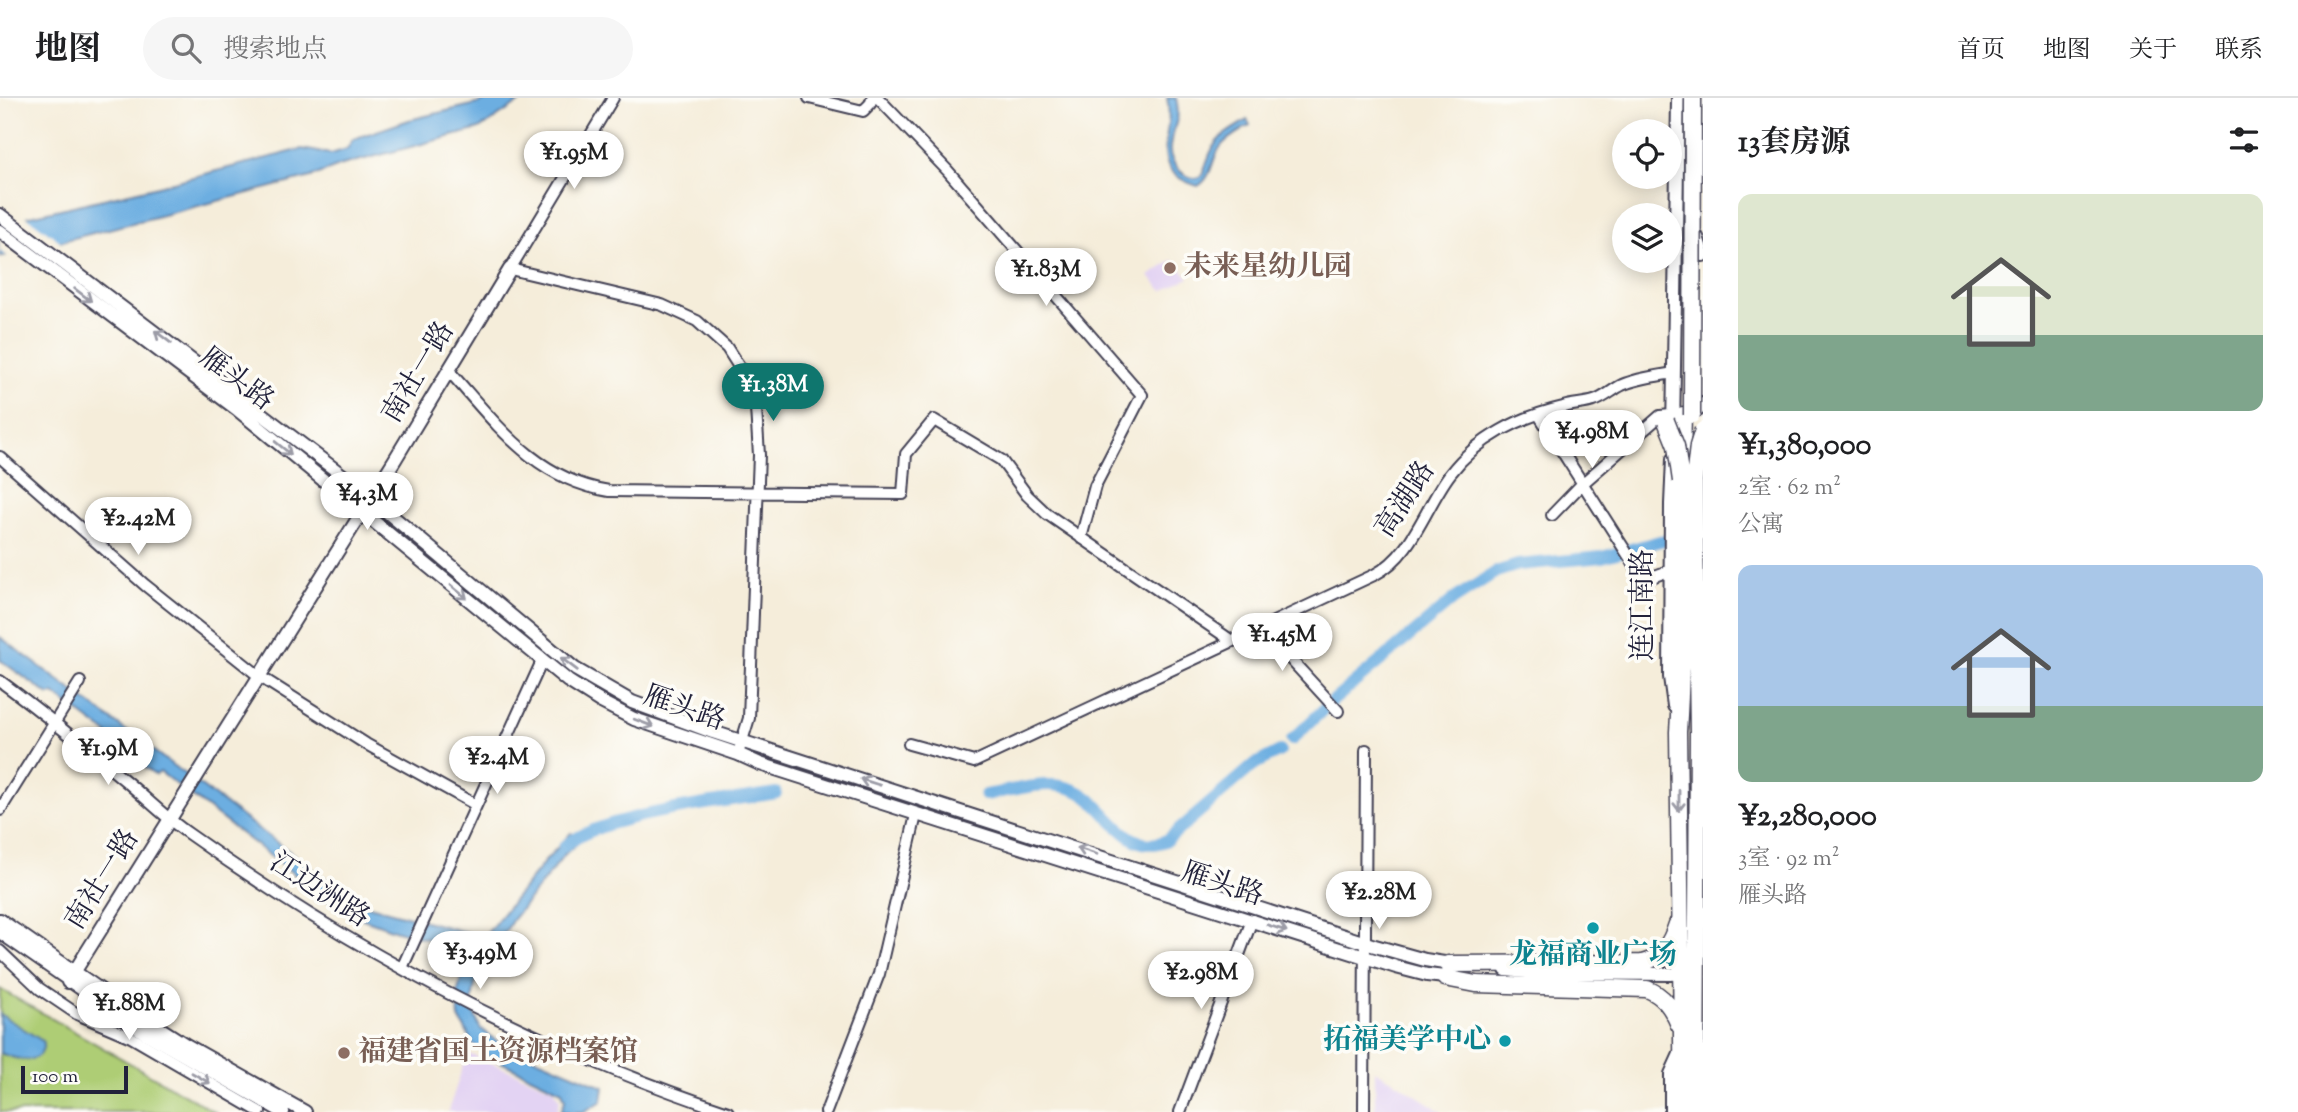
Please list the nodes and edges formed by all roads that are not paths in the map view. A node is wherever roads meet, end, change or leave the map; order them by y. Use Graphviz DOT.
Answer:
graph roads {
  1 [pos="613,98"];
  2 [pos="809,98"];
  3 [pos="872,98"];
  4 [pos="878,98"];
  5 [pos="1678,98"];
  6 [pos="1684,98"];
  7 [pos="1693,98"];
  8 [pos="1698,98"];
  9 [pos="0,215"];
  10 [pos="0,231"];
  11 [pos="1697,237"];
  12 [pos="1703,255"];
  13 [pos="510,269"];
  14 [pos="1674,324"];
  15 [pos="1700,327"];
  16 [pos="1674,341"];
  17 [pos="1700,344"];
  18 [pos="449,371"];
  19 [pos="1674,373"];
  20 [pos="1701,407"];
  21 [pos="1539,415"];
  22 [pos="1670,418"];
  23 [pos="1703,430"];
  24 [pos="0,457"];
  25 [pos="1693,480"];
  26 [pos="1582,484"];
  27 [pos="758,493"];
  28 [pos="370,498"];
  29 [pos="361,511"];
  30 [pos="1552,515"];
  31 [pos="1081,538"];
  32 [pos="1671,570"];
  33 [pos="1688,593"];
  34 [pos="1261,627"];
  35 [pos="1232,640"];
  36 [pos="542,661"];
  37 [pos="259,676"];
  38 [pos="0,681"];
  39 [pos="80,682"];
  40 [pos="1703,698"];
  41 [pos="1338,711"];
  42 [pos="54,722"];
  43 [pos="1678,732"];
  44 [pos="1698,732"];
  45 [pos="909,744"];
  46 [pos="740,748"];
  47 [pos="1366,750"];
  48 [pos="476,805"];
  49 [pos="0,810"];
  50 [pos="916,815"];
  51 [pos="170,820"];
  52 [pos="1697,907"];
  53 [pos="1681,912"];
  54 [pos="0,920"];
  55 [pos="1252,920"];
  56 [pos="1703,928"];
  57 [pos="0,932"];
  58 [pos="1363,942"];
  59 [pos="0,951"];
  60 [pos="1363,956"];
  61 [pos="402,968"];
  62 [pos="1447,971"];
  63 [pos="1671,976"];
  64 [pos="71,977"];
  65 [pos="1703,1016"];
  66 [pos="1687,1039"];
  67 [pos="1693,1111"];
  68 [pos="260,1112"];
  69 [pos="283,1112"];
  70 [pos="305,1112"];
  71 [pos="727,1112"];
  72 [pos="826,1112"];
  73 [pos="1180,1112"];
  74 [pos="1364,1112"];
  75 [pos="1671,1112"];
  1 -- 13 [label="street, 南社一路"];
  2 -- 3 [label="street"];
  4 -- 31 [label="street"];
  5 -- 14 [label="main road, 连江南路"];
  6 -- 25 [label="highway, bridge"];
  7 -- 25 [label="highway, bridge"];
  8 -- 11 [label="main road"];
  28 -- 9 [label="main road, 雁头路, one-way"];
  10 -- 29 [label="main road, 雁头路, one-way"];
  11 -- 12 [label="main road"];
  11 -- 15 [label="main road"];
  13 -- 18 [label="main road, 南社一路"];
  13 -- 27 [label="street"];
  14 -- 15 [label="main road"];
  14 -- 16 [label="main road, 连江南路"];
  15 -- 17 [label="main road"];
  16 -- 17 [label="main road"];
  16 -- 19 [label="main road, 连江南路"];
  17 -- 20 [label="main road"];
  18 -- 27 [label="street"];
  18 -- 28 [label="main road, 南社一路"];
  19 -- 21 [label="street, 高湖路"];
  19 -- 22 [label="main road, 连江南路"];
  20 -- 25 [label="main road"];
  21 -- 26 [label="street"];
  21 -- 34 [label="street, 高湖路"];
  22 -- 25 [label="highway, bridge"];
  22 -- 26 [label="street"];
  22 -- 32 [label="main road, 连江南路"];
  23 -- 25 [label="highway, bridge"];
  24 -- 37 [label="street"];
  25 -- 33 [label="highway"];
  26 -- 30 [label="street"];
  26 -- 32 [label="street"];
  27 -- 31 [label="street"];
  27 -- 46 [label="street"];
  28 -- 29 [label="main road, 南社一路"];
  46 -- 28 [label="main road, 雁头路, one-way"];
  29 -- 36 [label="main road, 雁头路, one-way"];
  29 -- 37 [label="main road, 南社一路"];
  31 -- 35 [label="street"];
  32 -- 43 [label="main road, 连江南路"];
  33 -- 43 [label="highway"];
  33 -- 44 [label="highway"];
  34 -- 35 [label="street, 高湖路"];
  34 -- 41 [label="street"];
  35 -- 45 [label="street, 高湖路"];
  36 -- 46 [label="main road, 雁头路, one-way"];
  36 -- 48 [label="street"];
  37 -- 48 [label="street"];
  37 -- 51 [label="main road, 南社一路"];
  38 -- 42 [label="street, 江边洲路"];
  39 -- 42 [label="street"];
  40 -- 44 [label="main road, 连江南路"];
  42 -- 49 [label="street"];
  42 -- 51 [label="street, 江边洲路"];
  43 -- 53 [label="highway, 连江南路, one-way"];
  44 -- 52 [label="highway, 连江南路"];
  46 -- 50 [label="main road, 雁头路"];
  58 -- 46 [label="main road, 雁头路, one-way"];
  47 -- 58 [label="street"];
  48 -- 61 [label="street"];
  50 -- 55 [label="main road, 雁头路"];
  50 -- 72 [label="street"];
  51 -- 61 [label="street, 江边洲路"];
  51 -- 64 [label="main road, 南社一路"];
  52 -- 56 [label="highway"];
  52 -- 66 [label="highway, 连江南路"];
  53 -- 62 [label="highway"];
  53 -- 66 [label="highway, 连江南路"];
  54 -- 64 [label="main road"];
  55 -- 60 [label="main road, 雁头路, one-way"];
  55 -- 73 [label="street"];
  57 -- 64 [label="main road"];
  58 -- 60 [label="street"];
  58 -- 62 [label="main road, 雁头路"];
  59 -- 68 [label="street, one-way"];
  60 -- 62 [label="main road, 雁头路"];
  60 -- 74 [label="street"];
  61 -- 71 [label="street, 江边洲路"];
  62 -- 63 [label="main road"];
  62 -- 66 [label="highway"];
  64 -- 69 [label="main road"];
  64 -- 70 [label="main road"];
  65 -- 66 [label="highway"];
  66 -- 67 [label="highway, 连江南路"];
  66 -- 75 [label="main road"];
}
